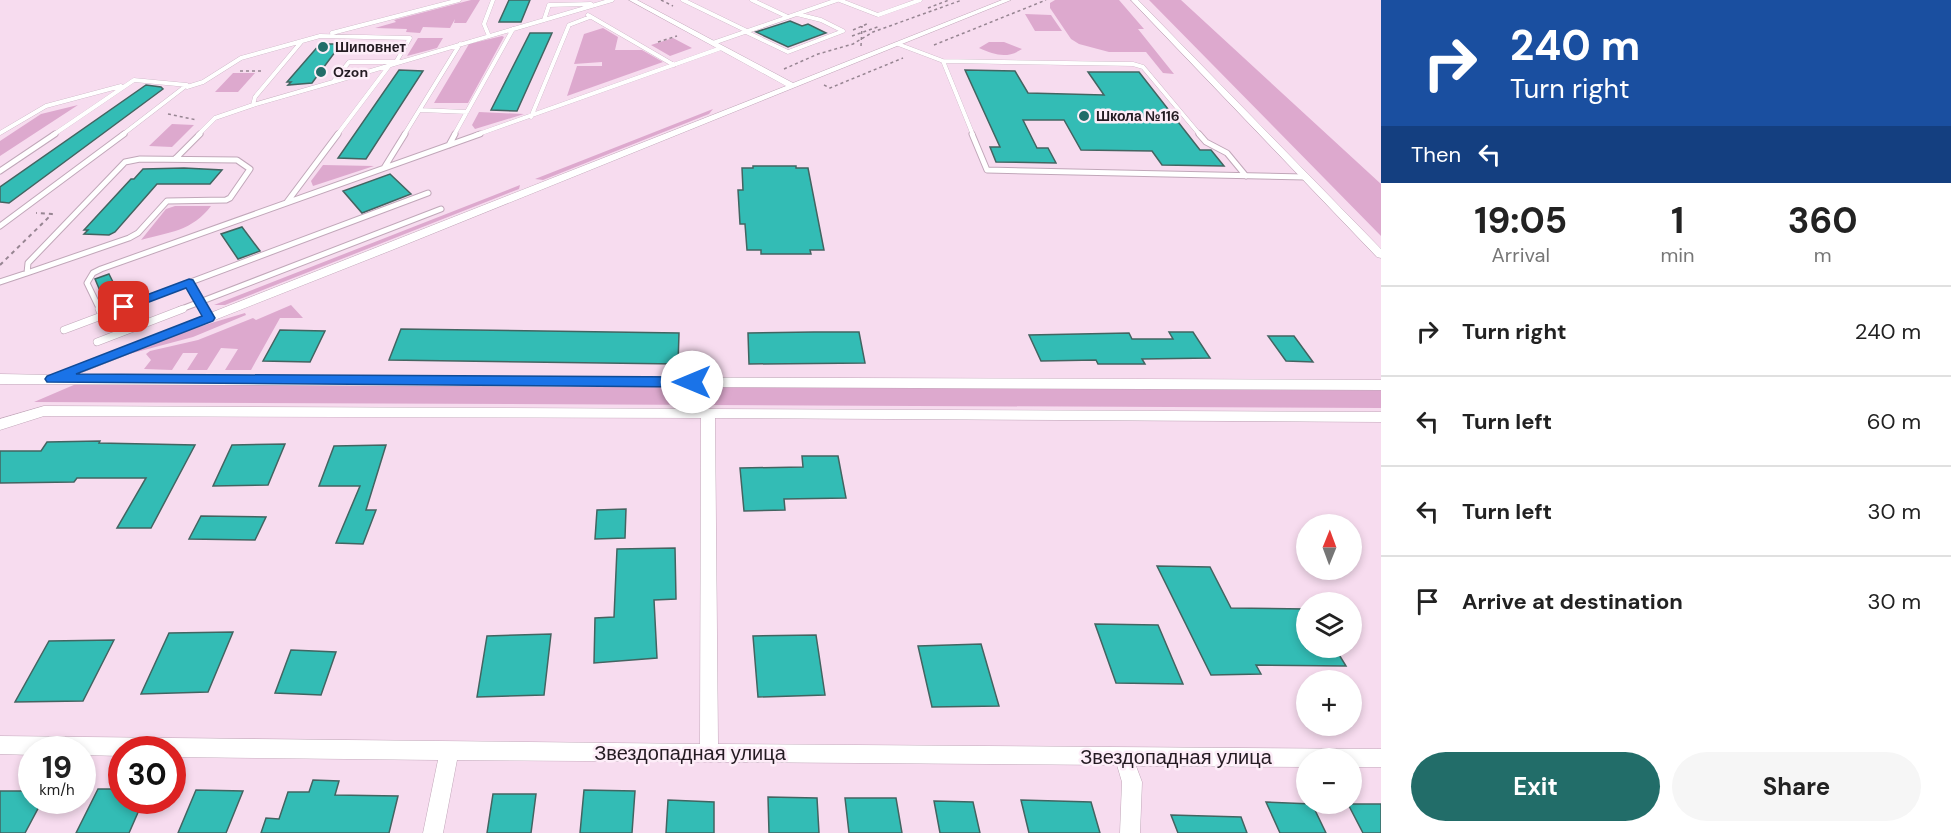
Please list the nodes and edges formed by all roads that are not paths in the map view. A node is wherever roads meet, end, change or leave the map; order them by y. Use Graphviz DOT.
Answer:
graph roads {
  1 [pos="459,0"];
  2 [pos="493,0"];
  3 [pos="612,0"];
  4 [pos="632,0"];
  5 [pos="683,0"];
  6 [pos="752,0"];
  7 [pos="838,0"];
  8 [pos="920,0"];
  9 [pos="1008,0"];
  10 [pos="1134,0"];
  11 [pos="599,4"];
  12 [pos="578,10"];
  13 [pos="797,14"];
  14 [pos="590,17"];
  15 [pos="788,17"];
  16 [pos="544,20"];
  17 [pos="513,29"];
  18 [pos="746,32"];
  19 [pos="320,36"];
  20 [pos="489,36"];
  21 [pos="302,41"];
  22 [pos="713,43"];
  23 [pos="460,44"];
  24 [pos="898,44"];
  25 [pos="721,48"];
  26 [pos="943,61"];
  27 [pos="399,62"];
  28 [pos="674,65"];
  29 [pos="389,66"];
  30 [pos="333,82"];
  31 [pos="127,85"];
  32 [pos="792,86"];
  33 [pos="187,87"];
  34 [pos="253,105"];
  35 [pos="420,110"];
  36 [pos="467,112"];
  37 [pos="531,117"];
  38 [pos="0,133"];
  39 [pos="449,145"];
  40 [pos="175,159"];
  41 [pos="384,168"];
  42 [pos="0,171"];
  43 [pos="1246,176"];
  44 [pos="1305,177"];
  45 [pos="428,193"];
  46 [pos="287,202"];
  47 [pos="441,209"];
  48 [pos="0,226"];
  49 [pos="1381,255"];
  50 [pos="27,273"];
  51 [pos="0,282"];
  52 [pos="189,283"];
  53 [pos="200,302"];
  54 [pos="102,315"];
  55 [pos="209,318"];
  56 [pos="64,330"];
  57 [pos="97,342"];
  58 [pos="0,379"];
  59 [pos="51,379"];
  60 [pos="1381,385"];
  61 [pos="708,413"];
  62 [pos="1381,417"];
  63 [pos="0,425"];
  64 [pos="0,745"];
  65 [pos="449,751"];
  66 [pos="709,753"];
  67 [pos="1124,756"];
  68 [pos="1381,758"];
  69 [pos="433,833"];
  70 [pos="1130,833"];
  1 -- 19 [label="lane"];
  2 -- 20 [label="lane"];
  3 -- 11 [label="lane"];
  4 -- 22 [label="street"];
  5 -- 18 [label="lane"];
  6 -- 15 [label="lane"];
  7 -- 8 [label="lane"];
  7 -- 13 [label="lane"];
  9 -- 24 [label="street"];
  10 -- 44 [label="street"];
  11 -- 12 [label="lane"];
  11 -- 16 [label="lane"];
  12 -- 14 [label="lane"];
  12 -- 16 [label="lane"];
  13 -- 15 [label="lane"];
  13 -- 18 [label="lane"];
  14 -- 28 [label="lane"];
  14 -- 37 [label="lane"];
  15 -- 18 [label="lane"];
  16 -- 17 [label="lane"];
  17 -- 20 [label="lane"];
  17 -- 36 [label="lane"];
  18 -- 22 [label="lane"];
  19 -- 21 [label="lane"];
  19 -- 27 [label="lane"];
  20 -- 23 [label="lane"];
  21 -- 33 [label="lane"];
  21 -- 34 [label="lane"];
  22 -- 25 [label="street"];
  23 -- 27 [label="lane"];
  23 -- 35 [label="lane"];
  24 -- 26 [label="lane"];
  24 -- 32 [label="street"];
  25 -- 28 [label="lane"];
  25 -- 32 [label="street"];
  26 -- 43 [label="lane"];
  26 -- 43 [label="lane"];
  27 -- 29 [label="lane"];
  27 -- 30 [label="lane"];
  28 -- 37 [label="lane"];
  29 -- 30 [label="lane"];
  29 -- 46 [label="lane"];
  30 -- 34 [label="lane"];
  31 -- 33 [label="lane"];
  31 -- 38 [label="lane"];
  31 -- 42 [label="lane"];
  32 -- 55 [label="street"];
  33 -- 48 [label="lane"];
  34 -- 40 [label="lane"];
  35 -- 36 [label="lane"];
  35 -- 41 [label="lane"];
  36 -- 39 [label="lane"];
  37 -- 39 [label="lane"];
  39 -- 41 [label="lane"];
  40 -- 50 [label="lane"];
  40 -- 50 [label="lane"];
  41 -- 46 [label="lane"];
  43 -- 44 [label="lane"];
  44 -- 49 [label="street"];
  45 -- 52 [label="lane"];
  46 -- 54 [label="lane"];
  47 -- 53 [label="lane"];
  50 -- 51 [label="lane"];
  52 -- 53 [label="lane"];
  52 -- 54 [label="lane"];
  53 -- 55 [label="lane"];
  53 -- 57 [label="lane"];
  54 -- 56 [label="lane"];
  55 -- 59 [label="street"];
  58 -- 59 [label="street"];
  59 -- 60 [label="street"];
  61 -- 62 [label="street"];
  61 -- 63 [label="street"];
  61 -- 66 [label="street"];
  64 -- 65 [label="street, Звездопадная улица"];
  65 -- 66 [label="street, Звездопадная улица"];
  65 -- 69 [label="street"];
  66 -- 67 [label="street, Звездопадная улица"];
  67 -- 68 [label="street, Звездопадная улица"];
  67 -- 70 [label="street"];
}
